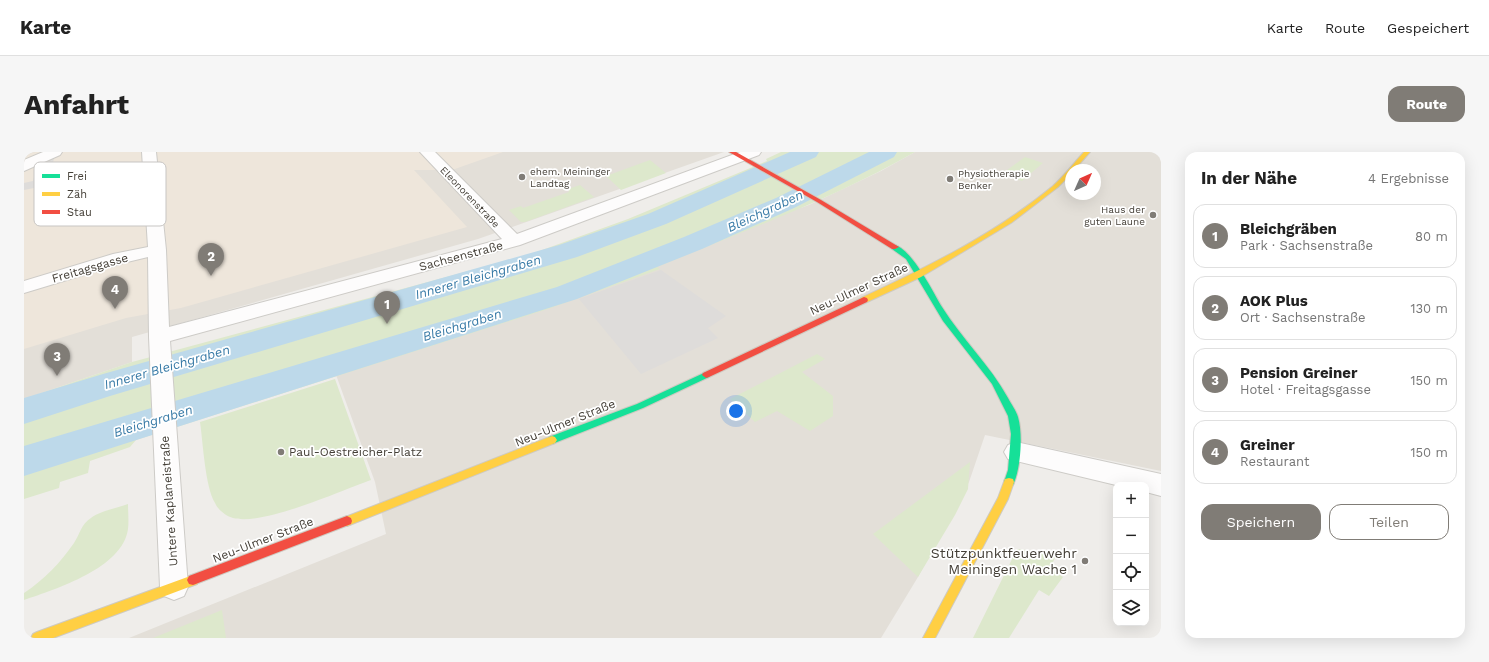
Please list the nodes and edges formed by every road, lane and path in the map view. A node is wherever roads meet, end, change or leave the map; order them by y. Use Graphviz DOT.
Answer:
graph roads {
  1 [pos="56,152"];
  2 [pos="149,152"];
  3 [pos="426,152"];
  4 [pos="1087,152"];
  5 [pos="746,157"];
  6 [pos="150,162"];
  7 [pos="1076,164"];
  8 [pos="24,166"];
  9 [pos="1065,176"];
  10 [pos="155,226"];
  11 [pos="514,242"];
  12 [pos="157,250"];
  13 [pos="918,275"];
  14 [pos="24,287"];
  15 [pos="160,344"];
  16 [pos="1016,452"];
  17 [pos="1161,485"];
  18 [pos="174,587"];
  19 [pos="37,638"];
  20 [pos="929,638"];
  1 -- 8 [label="street"];
  2 -- 6 [label="street, Untere Kaplaneistraße"];
  3 -- 11 [label="street, Eleonorenstraße"];
  4 -- 7 [label="main road, Neu-Ulmer Straße"];
  5 -- 11 [label="street, Sachsenstraße"];
  5 -- 13 [label="main road"];
  9 -- 13 [label="main road, Neu-Ulmer Straße"];
  10 -- 12 [label="street, Untere Kaplaneistraße"];
  11 -- 15 [label="street, Sachsenstraße"];
  12 -- 14 [label="street, Freitagsgasse"];
  12 -- 15 [label="street, Untere Kaplaneistraße"];
  13 -- 16 [label="main road"];
  13 -- 18 [label="main road, Neu-Ulmer Straße"];
  15 -- 18 [label="street, Untere Kaplaneistraße"];
  16 -- 17 [label="street"];
  16 -- 20 [label="main road"];
  18 -- 19 [label="main road, Neu-Ulmer Straße"];
}
